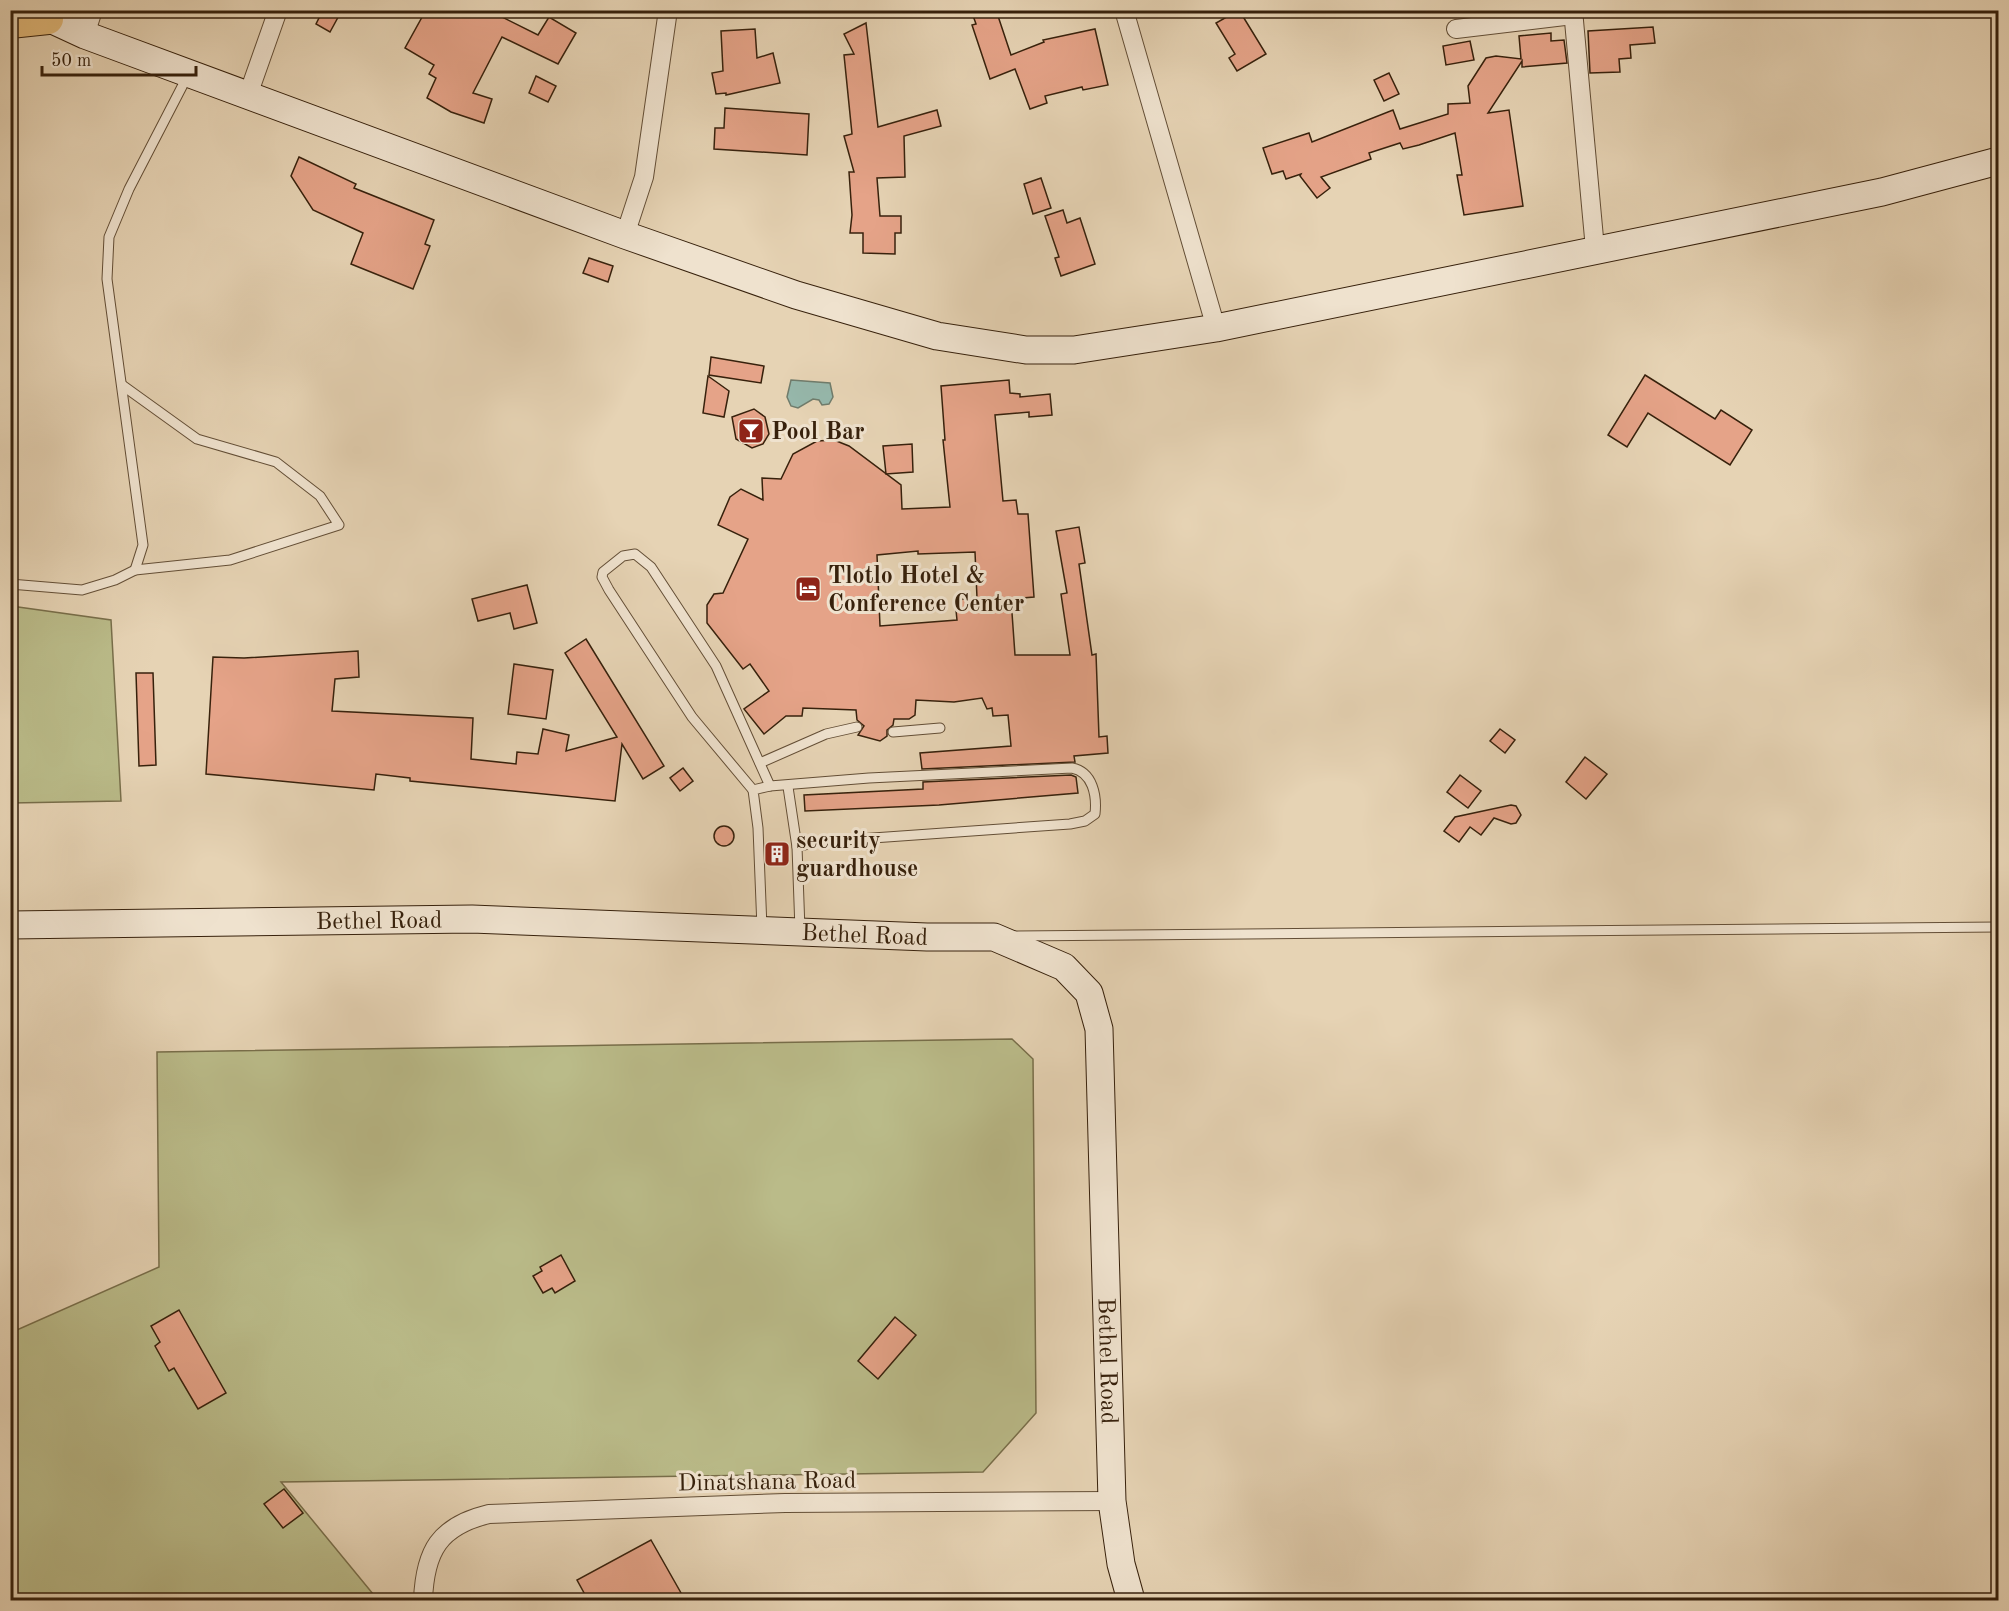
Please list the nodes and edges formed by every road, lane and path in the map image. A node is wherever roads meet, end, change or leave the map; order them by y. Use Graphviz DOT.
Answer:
graph roads {
  1 [pos="278,10"];
  2 [pos="668,10"];
  3 [pos="1124,10"];
  4 [pos="1573,13"];
  5 [pos="62,18"];
  6 [pos="10,23"];
  7 [pos="1456,29"];
  8 [pos="189,73"];
  9 [pos="248,95"];
  10 [pos="1998,161"];
  11 [pos="625,236"];
  12 [pos="1595,249"];
  13 [pos="1216,328"];
  14 [pos="122,385"];
  15 [pos="135,570"];
  16 [pos="10,584"];
  17 [pos="857,727"];
  18 [pos="940,728"];
  19 [pos="892,732"];
  20 [pos="759,764"];
  21 [pos="770,786"];
  22 [pos="788,786"];
  23 [pos="753,790"];
  24 [pos="797,847"];
  25 [pos="10,925"];
  26 [pos="1998,927"];
  27 [pos="762,931"];
  28 [pos="800,933"];
  29 [pos="994,937"];
  30 [pos="1112,1501"];
  31 [pos="423,1600"];
  32 [pos="1131,1600"];
  1 -- 9 [label="street"];
  2 -- 11 [label="street"];
  3 -- 13 [label="street"];
  4 -- 7 [label="street"];
  4 -- 12 [label="street"];
  5 -- 6 [label="main road"];
  5 -- 8 [label="street"];
  8 -- 9 [label="street"];
  8 -- 14 [label="lane"];
  9 -- 11 [label="street"];
  10 -- 12 [label="street"];
  11 -- 13 [label="street"];
  12 -- 13 [label="street"];
  14 -- 15 [label="lane"];
  14 -- 15 [label="lane"];
  15 -- 16 [label="lane"];
  17 -- 20 [label="lane"];
  18 -- 19 [label="lane"];
  20 -- 21 [label="lane"];
  20 -- 23 [label="lane"];
  21 -- 22 [label="lane"];
  21 -- 23 [label="lane"];
  22 -- 24 [label="lane"];
  22 -- 24 [label="lane"];
  23 -- 27 [label="lane"];
  24 -- 28 [label="lane"];
  25 -- 27 [label="street, Bethel Road"];
  26 -- 29 [label="lane"];
  27 -- 28 [label="street, Bethel Road"];
  28 -- 29 [label="street, Bethel Road"];
  29 -- 30 [label="street, Bethel Road"];
  30 -- 31 [label="street, Dinatshana Road"];
  30 -- 32 [label="street, Bethel Road"];
}
